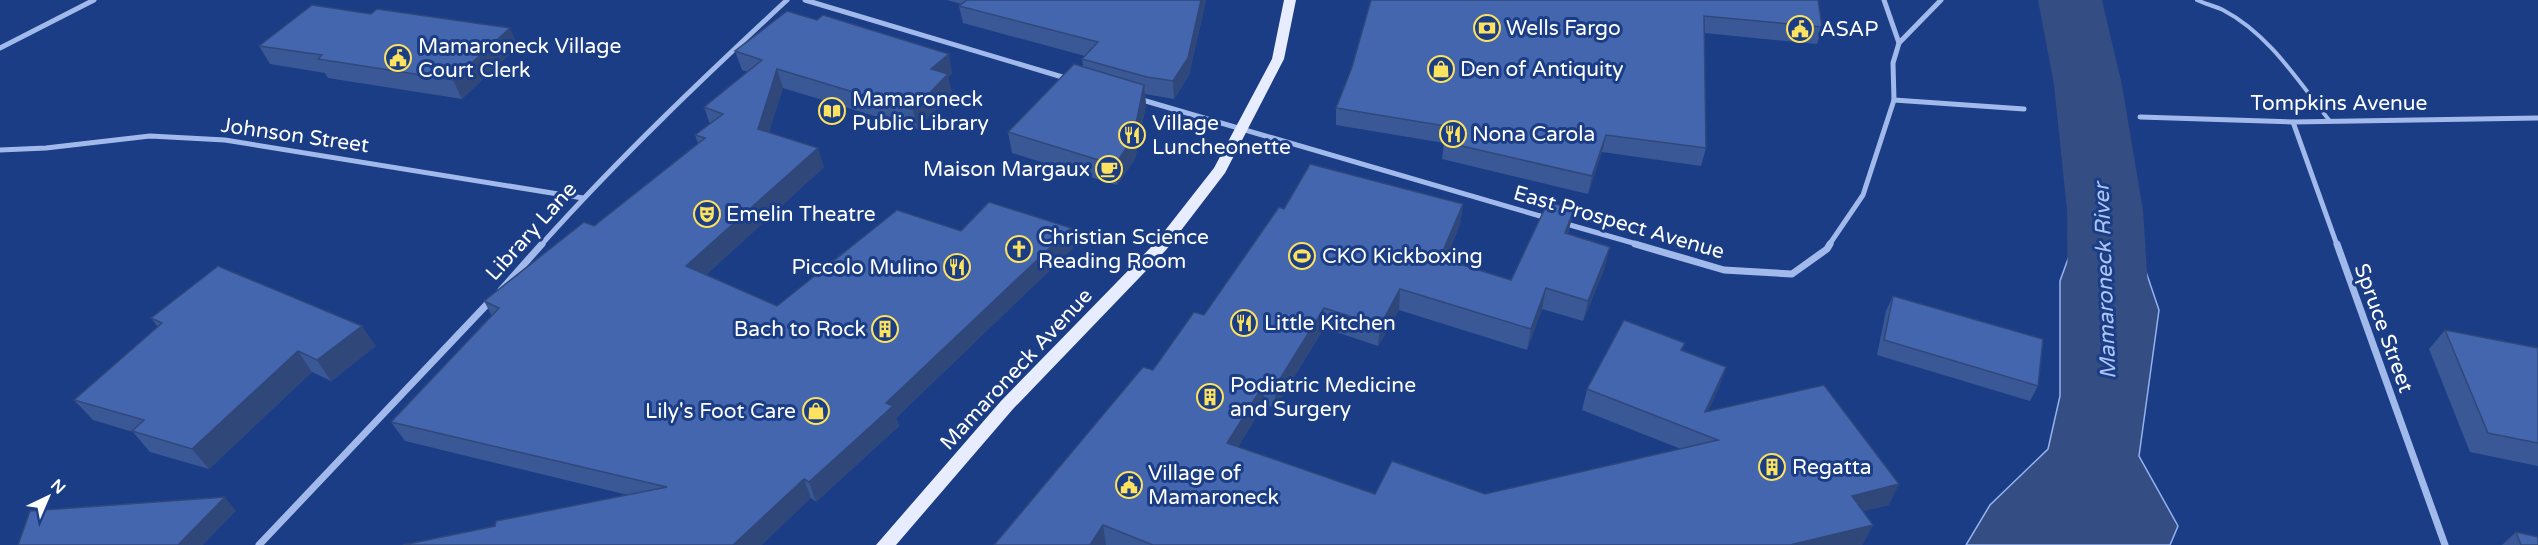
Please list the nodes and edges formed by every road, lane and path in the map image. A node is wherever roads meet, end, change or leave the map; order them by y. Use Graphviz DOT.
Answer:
graph roads {
  1 [pos="94,0"];
  2 [pos="787,0"];
  3 [pos="805,0"];
  4 [pos="1290,0"];
  5 [pos="1884,0"];
  6 [pos="1941,0"];
  7 [pos="2197,0"];
  8 [pos="1899,43"];
  9 [pos="0,48"];
  10 [pos="1081,82"];
  11 [pos="1126,95"];
  12 [pos="1894,100"];
  13 [pos="2024,109"];
  14 [pos="2140,117"];
  15 [pos="2538,118"];
  16 [pos="2329,120"];
  17 [pos="2293,122"];
  18 [pos="1240,128"];
  19 [pos="0,150"];
  20 [pos="583,198"];
  21 [pos="259,545"];
  22 [pos="885,545"];
  23 [pos="2445,545"];
  1 -- 9 [label="street"];
  2 -- 20 [label="street, Library Lane"];
  3 -- 10 [label="street"];
  4 -- 18 [label="main road, Mamaroneck Avenue"];
  5 -- 8 [label="street"];
  6 -- 8 [label="street"];
  7 -- 16 [label="lane"];
  8 -- 12 [label="street, East Prospect Avenue"];
  11 -- 18 [label="street, East Prospect Avenue"];
  12 -- 13 [label="street"];
  12 -- 18 [label="street, East Prospect Avenue"];
  14 -- 17 [label="street, Tompkins Avenue"];
  15 -- 16 [label="street, Tompkins Avenue"];
  16 -- 17 [label="street, Tompkins Avenue"];
  17 -- 23 [label="street, Spruce Street"];
  18 -- 22 [label="main road, Mamaroneck Avenue"];
  19 -- 20 [label="street, Johnson Street"];
  20 -- 21 [label="street, Library Lane"];
}
